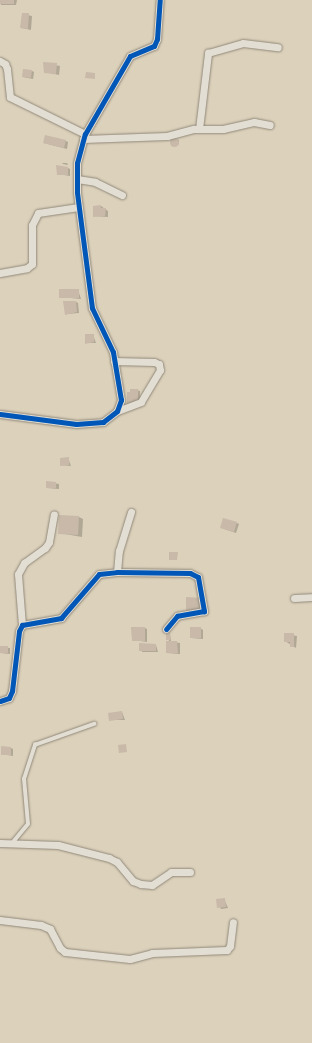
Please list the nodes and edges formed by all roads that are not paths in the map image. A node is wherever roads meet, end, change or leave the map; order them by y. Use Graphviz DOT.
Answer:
graph roads {
  1 [pos="160,0"];
  2 [pos="278,47"];
  3 [pos="0,61"];
  4 [pos="270,125"];
  5 [pos="198,129"];
  6 [pos="84,136"];
  7 [pos="77,179"];
  8 [pos="122,195"];
  9 [pos="78,207"];
  10 [pos="0,273"];
  11 [pos="114,361"];
  12 [pos="117,411"];
  13 [pos="0,414"];
  14 [pos="132,512"];
  15 [pos="54,514"];
  16 [pos="117,572"];
  17 [pos="312,597"];
  18 [pos="294,598"];
  19 [pos="22,625"];
  20 [pos="166,629"];
  21 [pos="0,701"];
  22 [pos="94,724"];
  23 [pos="0,843"];
  24 [pos="12,843"];
  25 [pos="190,872"];
  26 [pos="0,920"];
  27 [pos="233,922"];
  1 -- 6 [label="street"];
  2 -- 5 [label="street"];
  3 -- 6 [label="street"];
  4 -- 5 [label="street"];
  5 -- 6 [label="street"];
  6 -- 7 [label="street"];
  7 -- 8 [label="street"];
  7 -- 9 [label="street"];
  9 -- 10 [label="street"];
  9 -- 11 [label="street"];
  11 -- 12 [label="street"];
  11 -- 12 [label="street"];
  12 -- 13 [label="street"];
  14 -- 16 [label="street"];
  15 -- 19 [label="street"];
  16 -- 19 [label="street"];
  16 -- 20 [label="street"];
  17 -- 18 [label="street"];
  19 -- 21 [label="street"];
  22 -- 24 [label="lane"];
  23 -- 24 [label="street"];
  24 -- 25 [label="street"];
  26 -- 27 [label="street"];
}
